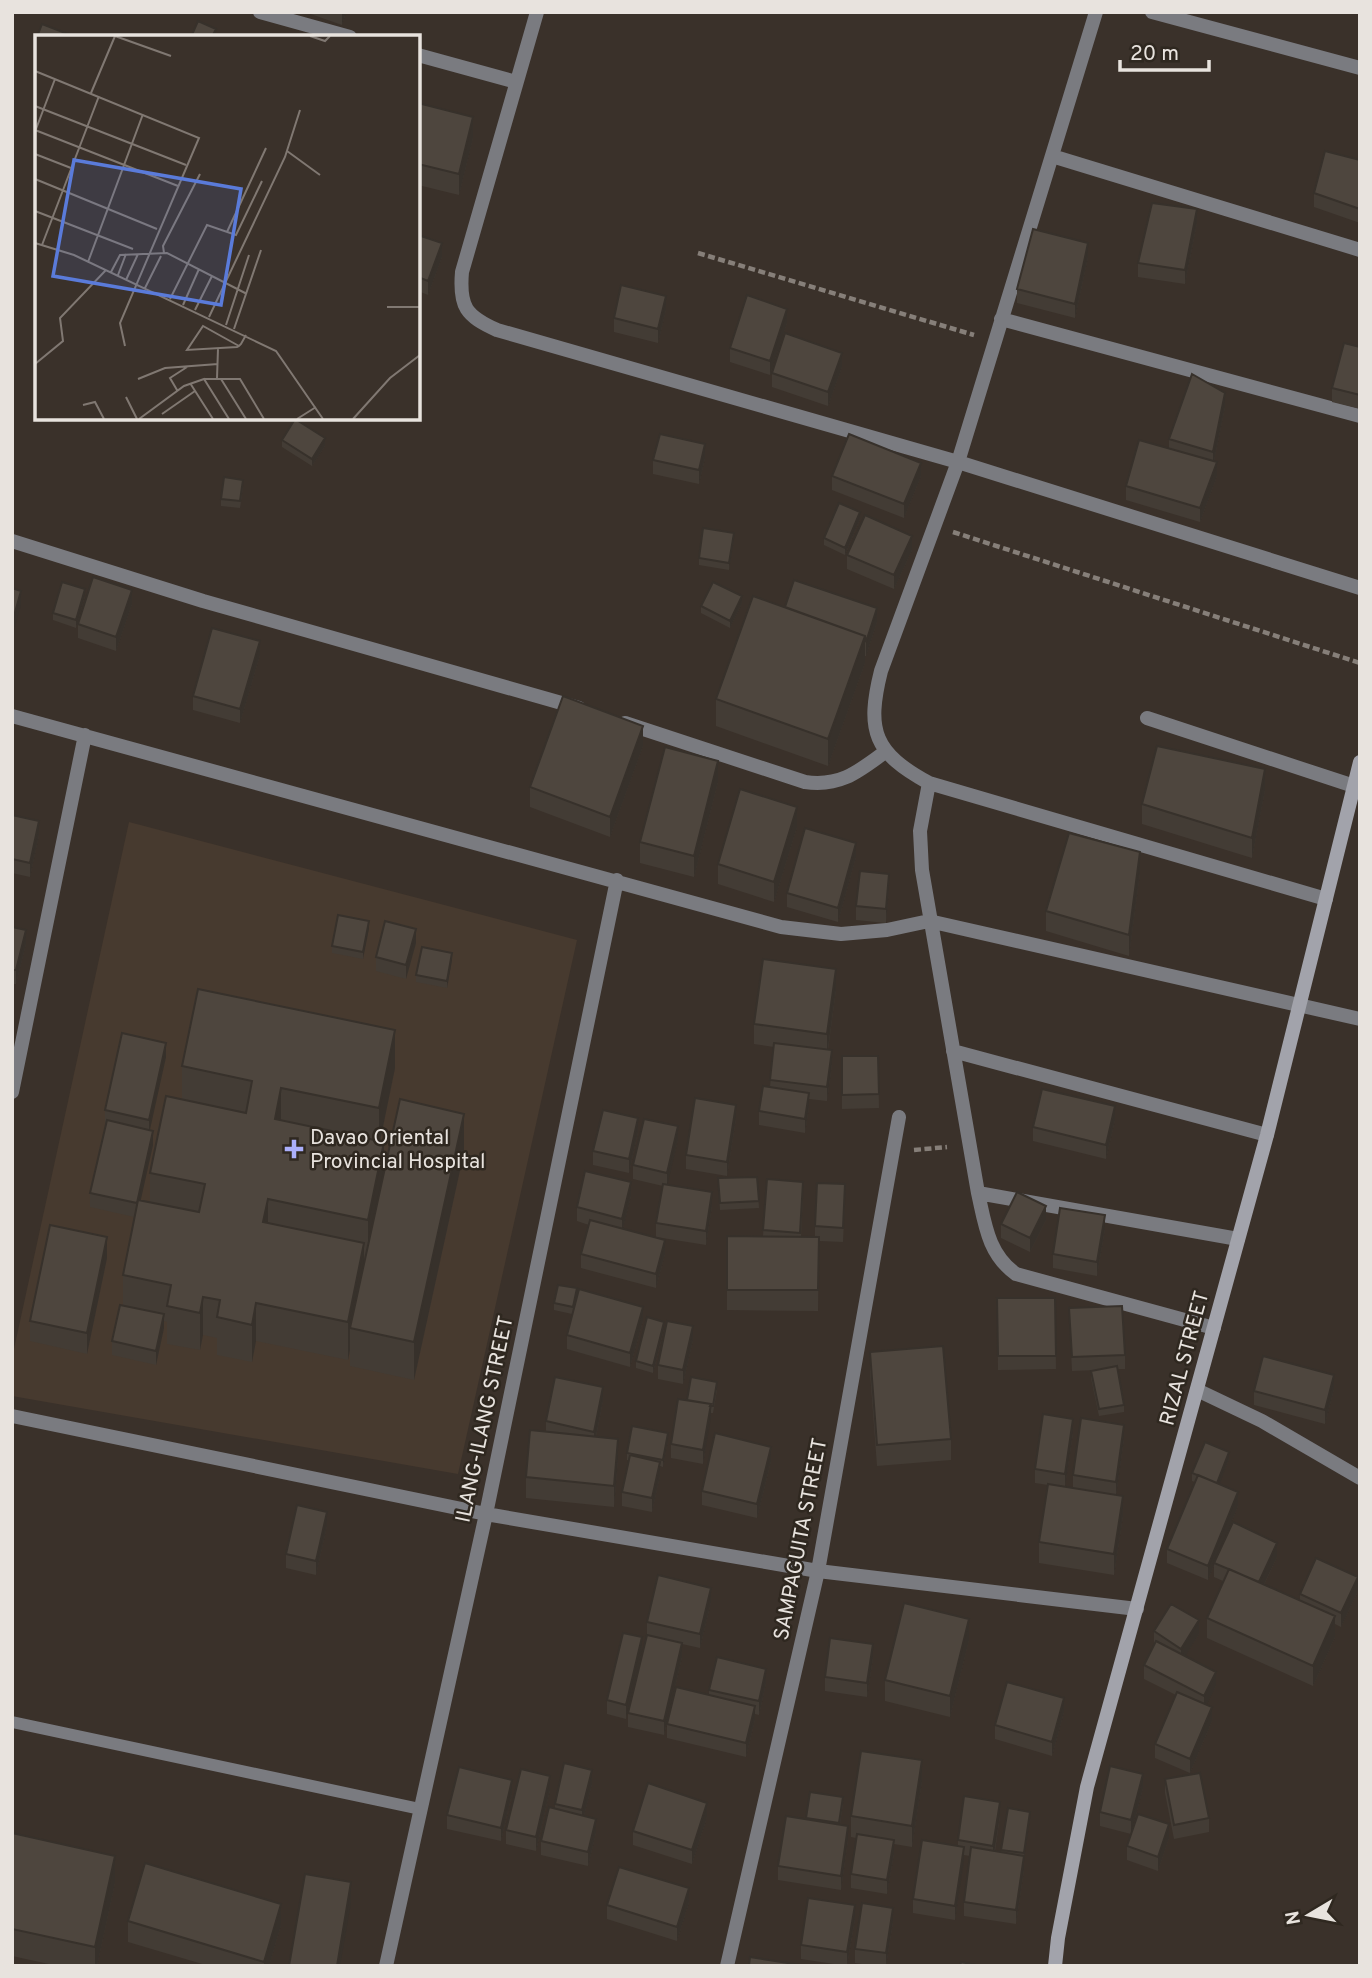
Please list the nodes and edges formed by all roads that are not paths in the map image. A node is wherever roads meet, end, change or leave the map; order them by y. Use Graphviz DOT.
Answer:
graph roads {
  1 [pos="260,12"];
  2 [pos="537,12"];
  3 [pos="1096,12"];
  4 [pos="1152,12"];
  5 [pos="343,35"];
  6 [pos="420,56"];
  7 [pos="1360,68"];
  8 [pos="516,82"];
  9 [pos="1052,156"];
  10 [pos="1360,250"];
  11 [pos="1001,319"];
  12 [pos="1360,416"];
  13 [pos="958,462"];
  14 [pos="12,541"];
  15 [pos="1360,588"];
  16 [pos="587,711"];
  17 [pos="12,716"];
  18 [pos="1147,718"];
  19 [pos="613,719"];
  20 [pos="85,735"];
  21 [pos="885,752"];
  22 [pos="1360,762"];
  23 [pos="929,783"];
  24 [pos="1354,786"];
  25 [pos="617,880"];
  26 [pos="1326,900"];
  27 [pos="929,921"];
  28 [pos="1300,1006"];
  29 [pos="1360,1018"];
  30 [pos="953,1051"];
  31 [pos="12,1092"];
  32 [pos="899,1117"];
  33 [pos="1267,1136"];
  34 [pos="978,1192"];
  35 [pos="1238,1239"];
  36 [pos="1214,1328"];
  37 [pos="1197,1390"];
  38 [pos="12,1416"];
  39 [pos="1360,1478"];
  40 [pos="485,1514"];
  41 [pos="818,1571"];
  42 [pos="1137,1609"];
  43 [pos="12,1722"];
  44 [pos="420,1809"];
  45 [pos="386,1966"];
  46 [pos="727,1966"];
  47 [pos="1055,1966"];
  1 -- 5 [label="street"];
  2 -- 8 [label="street"];
  3 -- 9 [label="street"];
  4 -- 7 [label="street"];
  6 -- 8 [label="street"];
  8 -- 13 [label="street"];
  9 -- 10 [label="street"];
  9 -- 11 [label="street"];
  11 -- 12 [label="street"];
  11 -- 13 [label="street"];
  13 -- 15 [label="street"];
  13 -- 21 [label="street"];
  14 -- 16 [label="street"];
  17 -- 20 [label="street"];
  18 -- 24 [label="street"];
  19 -- 21 [label="street"];
  20 -- 25 [label="street"];
  20 -- 31 [label="street"];
  21 -- 23 [label="street"];
  22 -- 24 [label="street, RIZAL STREET"];
  23 -- 26 [label="street"];
  23 -- 27 [label="street"];
  24 -- 26 [label="street, RIZAL STREET"];
  25 -- 27 [label="street"];
  25 -- 40 [label="street, ILANG-ILANG STREET"];
  26 -- 28 [label="street, RIZAL STREET"];
  27 -- 28 [label="street"];
  27 -- 30 [label="street"];
  28 -- 29 [label="street"];
  28 -- 33 [label="street, RIZAL STREET"];
  30 -- 33 [label="street"];
  30 -- 34 [label="street"];
  32 -- 41 [label="street, SAMPAGUITA STREET"];
  33 -- 35 [label="street, RIZAL STREET"];
  34 -- 35 [label="street"];
  34 -- 36 [label="street"];
  35 -- 36 [label="street, RIZAL STREET"];
  36 -- 37 [label="street, RIZAL STREET"];
  37 -- 39 [label="street"];
  37 -- 42 [label="street, RIZAL STREET"];
  38 -- 40 [label="street"];
  40 -- 41 [label="street"];
  40 -- 44 [label="street, ILANG-ILANG STREET"];
  41 -- 42 [label="street"];
  41 -- 46 [label="street, SAMPAGUITA STREET"];
  42 -- 47 [label="street, RIZAL STREET"];
  43 -- 44 [label="lane"];
  44 -- 45 [label="street, ILANG-ILANG STREET"];
}
